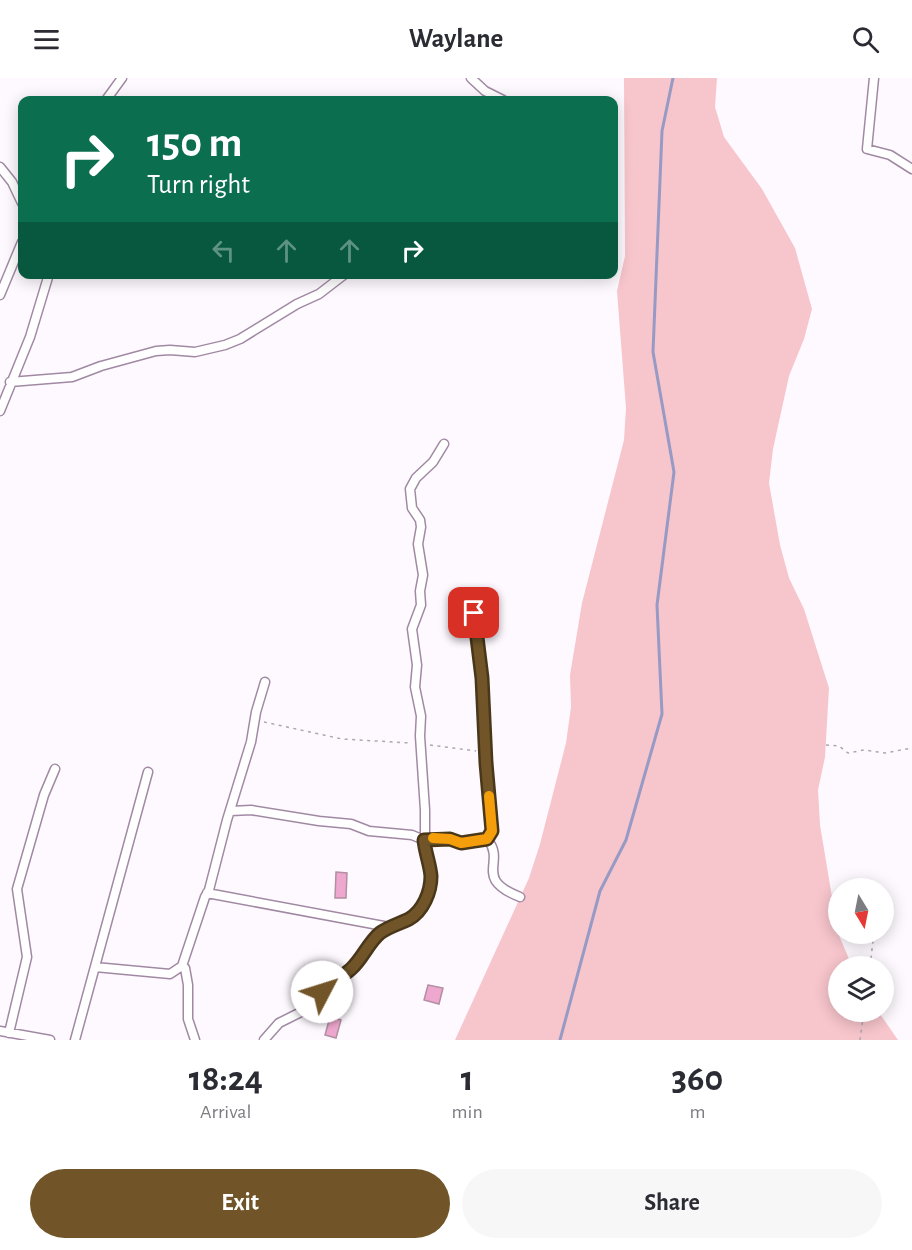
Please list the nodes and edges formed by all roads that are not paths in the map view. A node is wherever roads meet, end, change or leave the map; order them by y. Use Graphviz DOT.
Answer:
graph roads {
  1 [pos="122,78"];
  2 [pos="471,78"];
  3 [pos="874,78"];
  4 [pos="109,96"];
  5 [pos="495,96"];
  6 [pos="0,167"];
  7 [pos="912,169"];
  8 [pos="18,195"];
  9 [pos="18,252"];
  10 [pos="47,279"];
  11 [pos="338,279"];
  12 [pos="0,295"];
  13 [pos="10,382"];
  14 [pos="0,411"];
  15 [pos="444,444"];
  16 [pos="474,613"];
  17 [pos="265,682"];
  18 [pos="55,769"];
  19 [pos="148,771"];
  20 [pos="231,811"];
  21 [pos="487,839"];
  22 [pos="424,840"];
  23 [pos="207,892"];
  24 [pos="520,897"];
  25 [pos="390,927"];
  26 [pos="182,966"];
  27 [pos="95,967"];
  28 [pos="4,1032"];
  29 [pos="50,1040"];
  30 [pos="75,1040"];
  31 [pos="195,1040"];
  32 [pos="264,1040"];
  1 -- 4 [label="street"];
  2 -- 5 [label="street"];
  3 -- 7 [label="street"];
  6 -- 8 [label="street"];
  9 -- 12 [label="street"];
  10 -- 13 [label="street"];
  11 -- 13 [label="street"];
  13 -- 14 [label="street"];
  15 -- 22 [label="street"];
  16 -- 21 [label="street"];
  17 -- 20 [label="street"];
  18 -- 28 [label="street"];
  19 -- 27 [label="street"];
  20 -- 22 [label="street"];
  20 -- 23 [label="street"];
  21 -- 22 [label="street"];
  21 -- 24 [label="street"];
  22 -- 25 [label="street"];
  23 -- 25 [label="street"];
  23 -- 26 [label="street"];
  25 -- 32 [label="street"];
  26 -- 27 [label="street"];
  26 -- 31 [label="street"];
  27 -- 30 [label="street"];
  28 -- 29 [label="street"];
}
